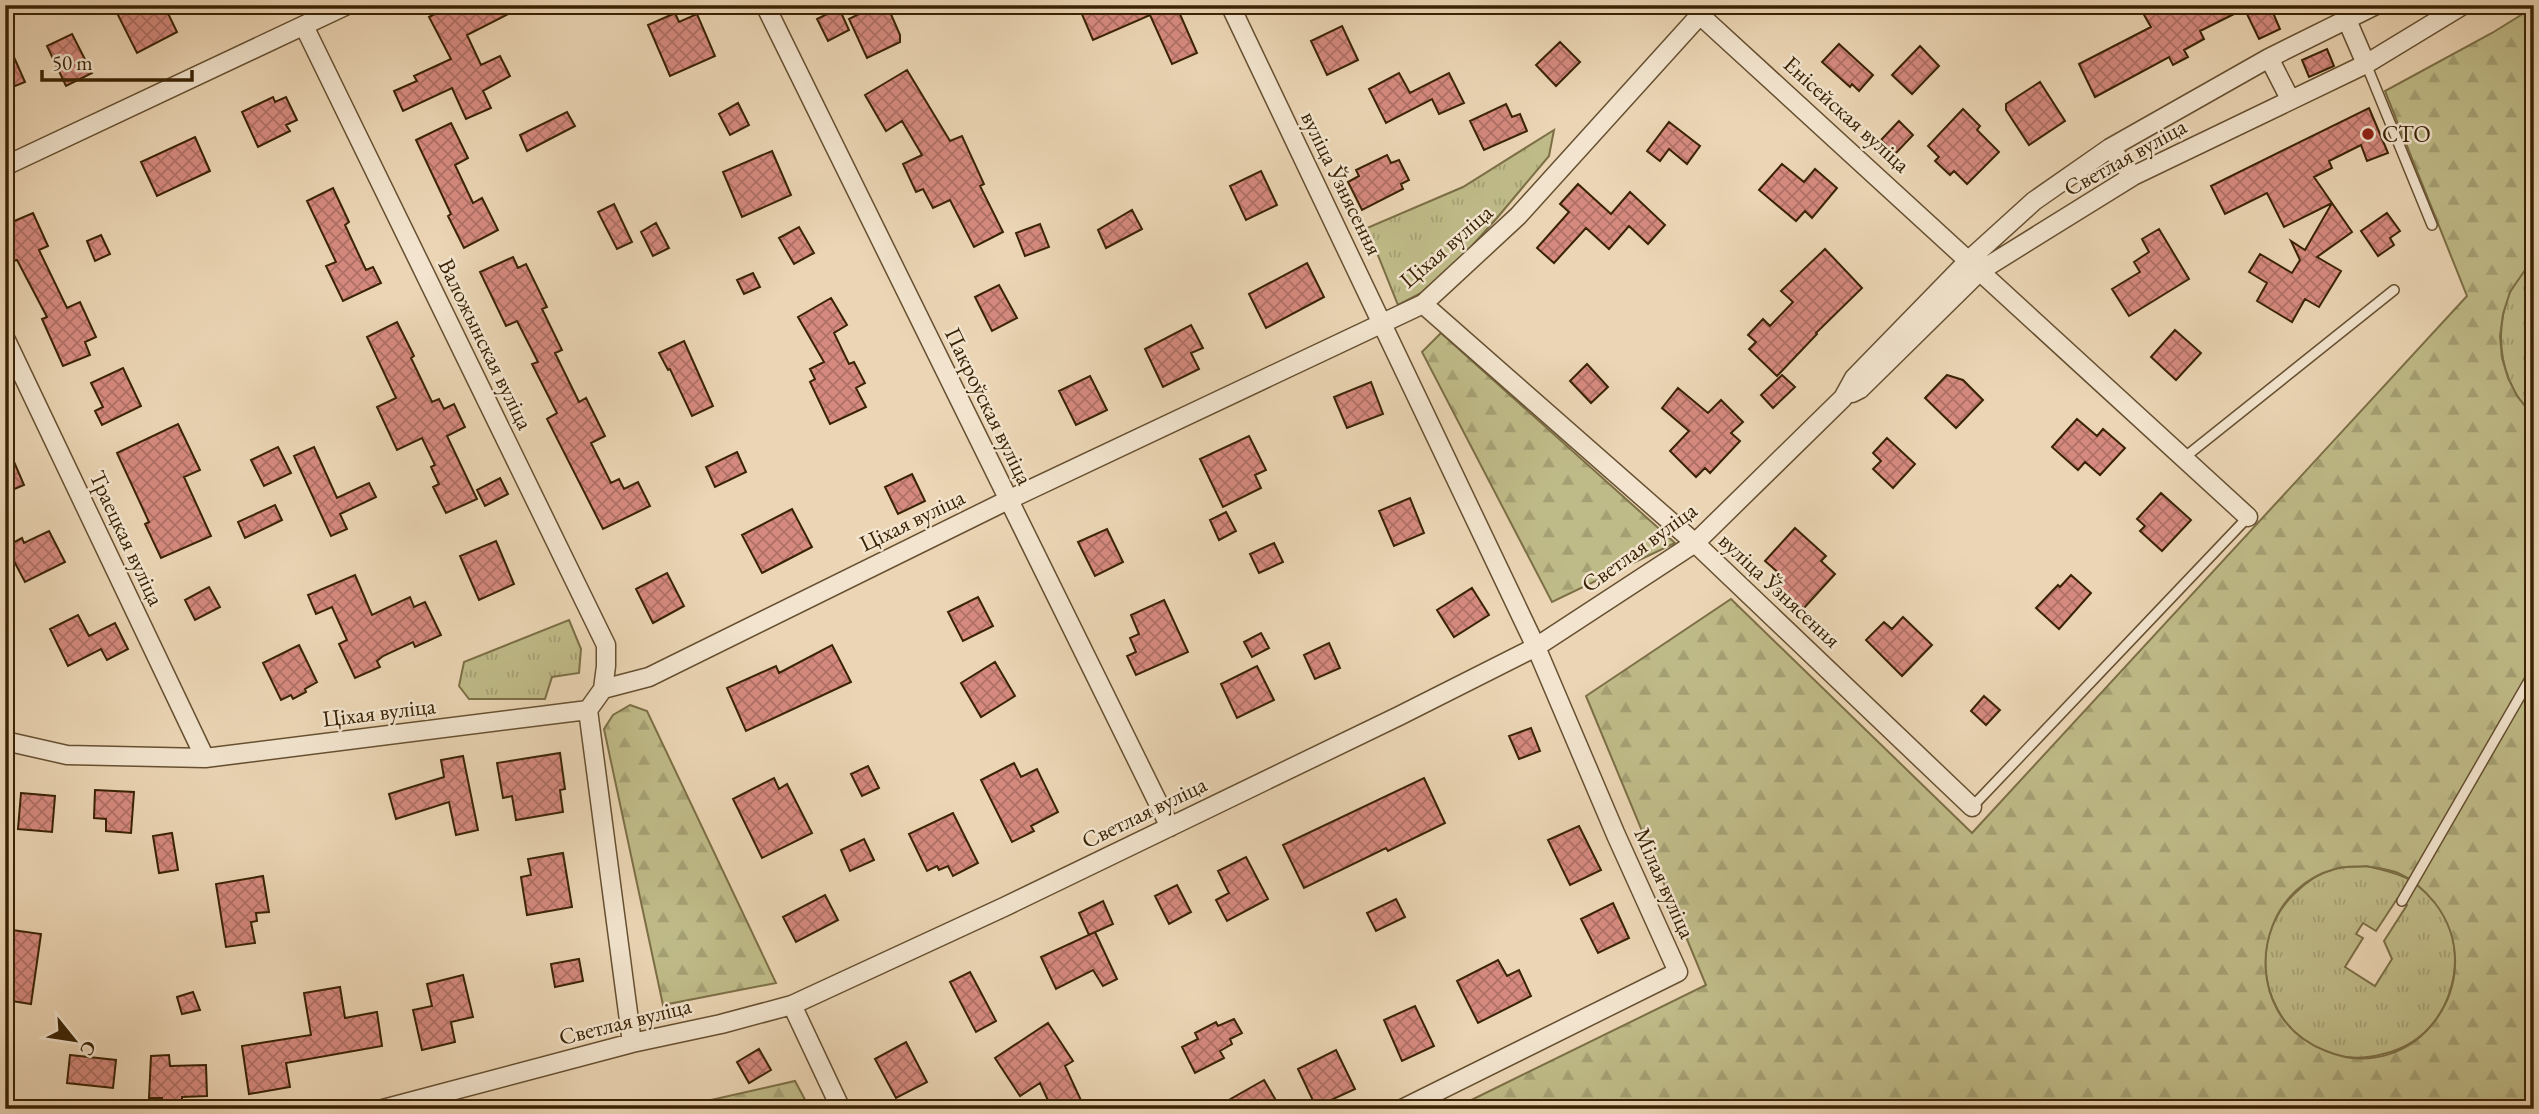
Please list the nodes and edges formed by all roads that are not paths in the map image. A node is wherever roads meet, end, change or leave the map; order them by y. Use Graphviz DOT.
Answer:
graph roads {
  1 [pos="347,5"];
  2 [pos="765,5"];
  3 [pos="1230,5"];
  4 [pos="2376,5"];
  5 [pos="2463,5"];
  6 [pos="1700,9"];
  7 [pos="2347,20"];
  8 [pos="304,26"];
  9 [pos="2269,58"];
  10 [pos="2366,64"];
  11 [pos="2290,99"];
  12 [pos="2110,148"];
  13 [pos="5,166"];
  14 [pos="2133,176"];
  15 [pos="2432,225"];
  16 [pos="1975,265"];
  17 [pos="2394,290"];
  18 [pos="1423,304"];
  19 [pos="1382,324"];
  20 [pos="5,338"];
  21 [pos="2185,457"];
  22 [pos="1008,500"];
  23 [pos="2248,517"];
  24 [pos="1695,543"];
  25 [pos="1536,647"];
  26 [pos="2534,672"];
  27 [pos="603,688"];
  28 [pos="588,710"];
  29 [pos="5,741"];
  30 [pos="205,758"];
  31 [pos="1972,807"];
  32 [pos="1170,827"];
  33 [pos="2402,901"];
  34 [pos="792,1005"];
  35 [pos="632,1043"];
  36 [pos="383,1109"];
  37 [pos="841,1109"];
  38 [pos="1402,1109"];
  1 -- 8 [label="street"];
  2 -- 22 [label="street, Пакроўская вуліца"];
  3 -- 19 [label="street, вуліца Ўзнясення"];
  4 -- 7 [label="street, Светлая вуліца"];
  5 -- 10 [label="street, Светлая вуліца"];
  6 -- 16 [label="street, Енісейская вуліца"];
  6 -- 18 [label="street, Ціхая вуліца"];
  7 -- 9 [label="street, Светлая вуліца"];
  7 -- 10 [label="street"];
  8 -- 13 [label="street"];
  8 -- 27 [label="street, Валожынская вуліца"];
  9 -- 11 [label="street"];
  9 -- 12 [label="street, Светлая вуліца"];
  10 -- 11 [label="street, Светлая вуліца"];
  10 -- 15 [label="lane"];
  11 -- 14 [label="street, Светлая вуліца"];
  12 -- 14 [label="street"];
  12 -- 16 [label="street, Светлая вуліца"];
  14 -- 16 [label="street, Светлая вуліца"];
  16 -- 21 [label="street, Енісейская вуліца"];
  16 -- 24 [label="street, Светлая вуліца"];
  17 -- 21 [label="lane"];
  18 -- 19 [label="street, Ціхая вуліца"];
  18 -- 24 [label="street, вуліца Ўзнясення"];
  19 -- 22 [label="street, Ціхая вуліца"];
  19 -- 25 [label="street, вуліца Ўзнясення"];
  20 -- 30 [label="street, Траецкая вуліца"];
  21 -- 23 [label="street, Енісейская вуліца"];
  22 -- 27 [label="street, Ціхая вуліца"];
  22 -- 32 [label="street, Пакроўская вуліца"];
  23 -- 31 [label="lane"];
  24 -- 25 [label="street, Светлая вуліца"];
  24 -- 31 [label="street, вуліца Ўзнясення"];
  25 -- 32 [label="street, Светлая вуліца"];
  25 -- 38 [label="street, Мілая вуліца"];
  26 -- 33 [label="lane"];
  27 -- 28 [label="street"];
  28 -- 30 [label="street, Ціхая вуліца"];
  28 -- 35 [label="street"];
  29 -- 30 [label="street, Ціхая вуліца"];
  32 -- 34 [label="street, Светлая вуліца"];
  34 -- 35 [label="street, Светлая вуліца"];
  34 -- 37 [label="street"];
  35 -- 36 [label="street, Светлая вуліца"];
}
